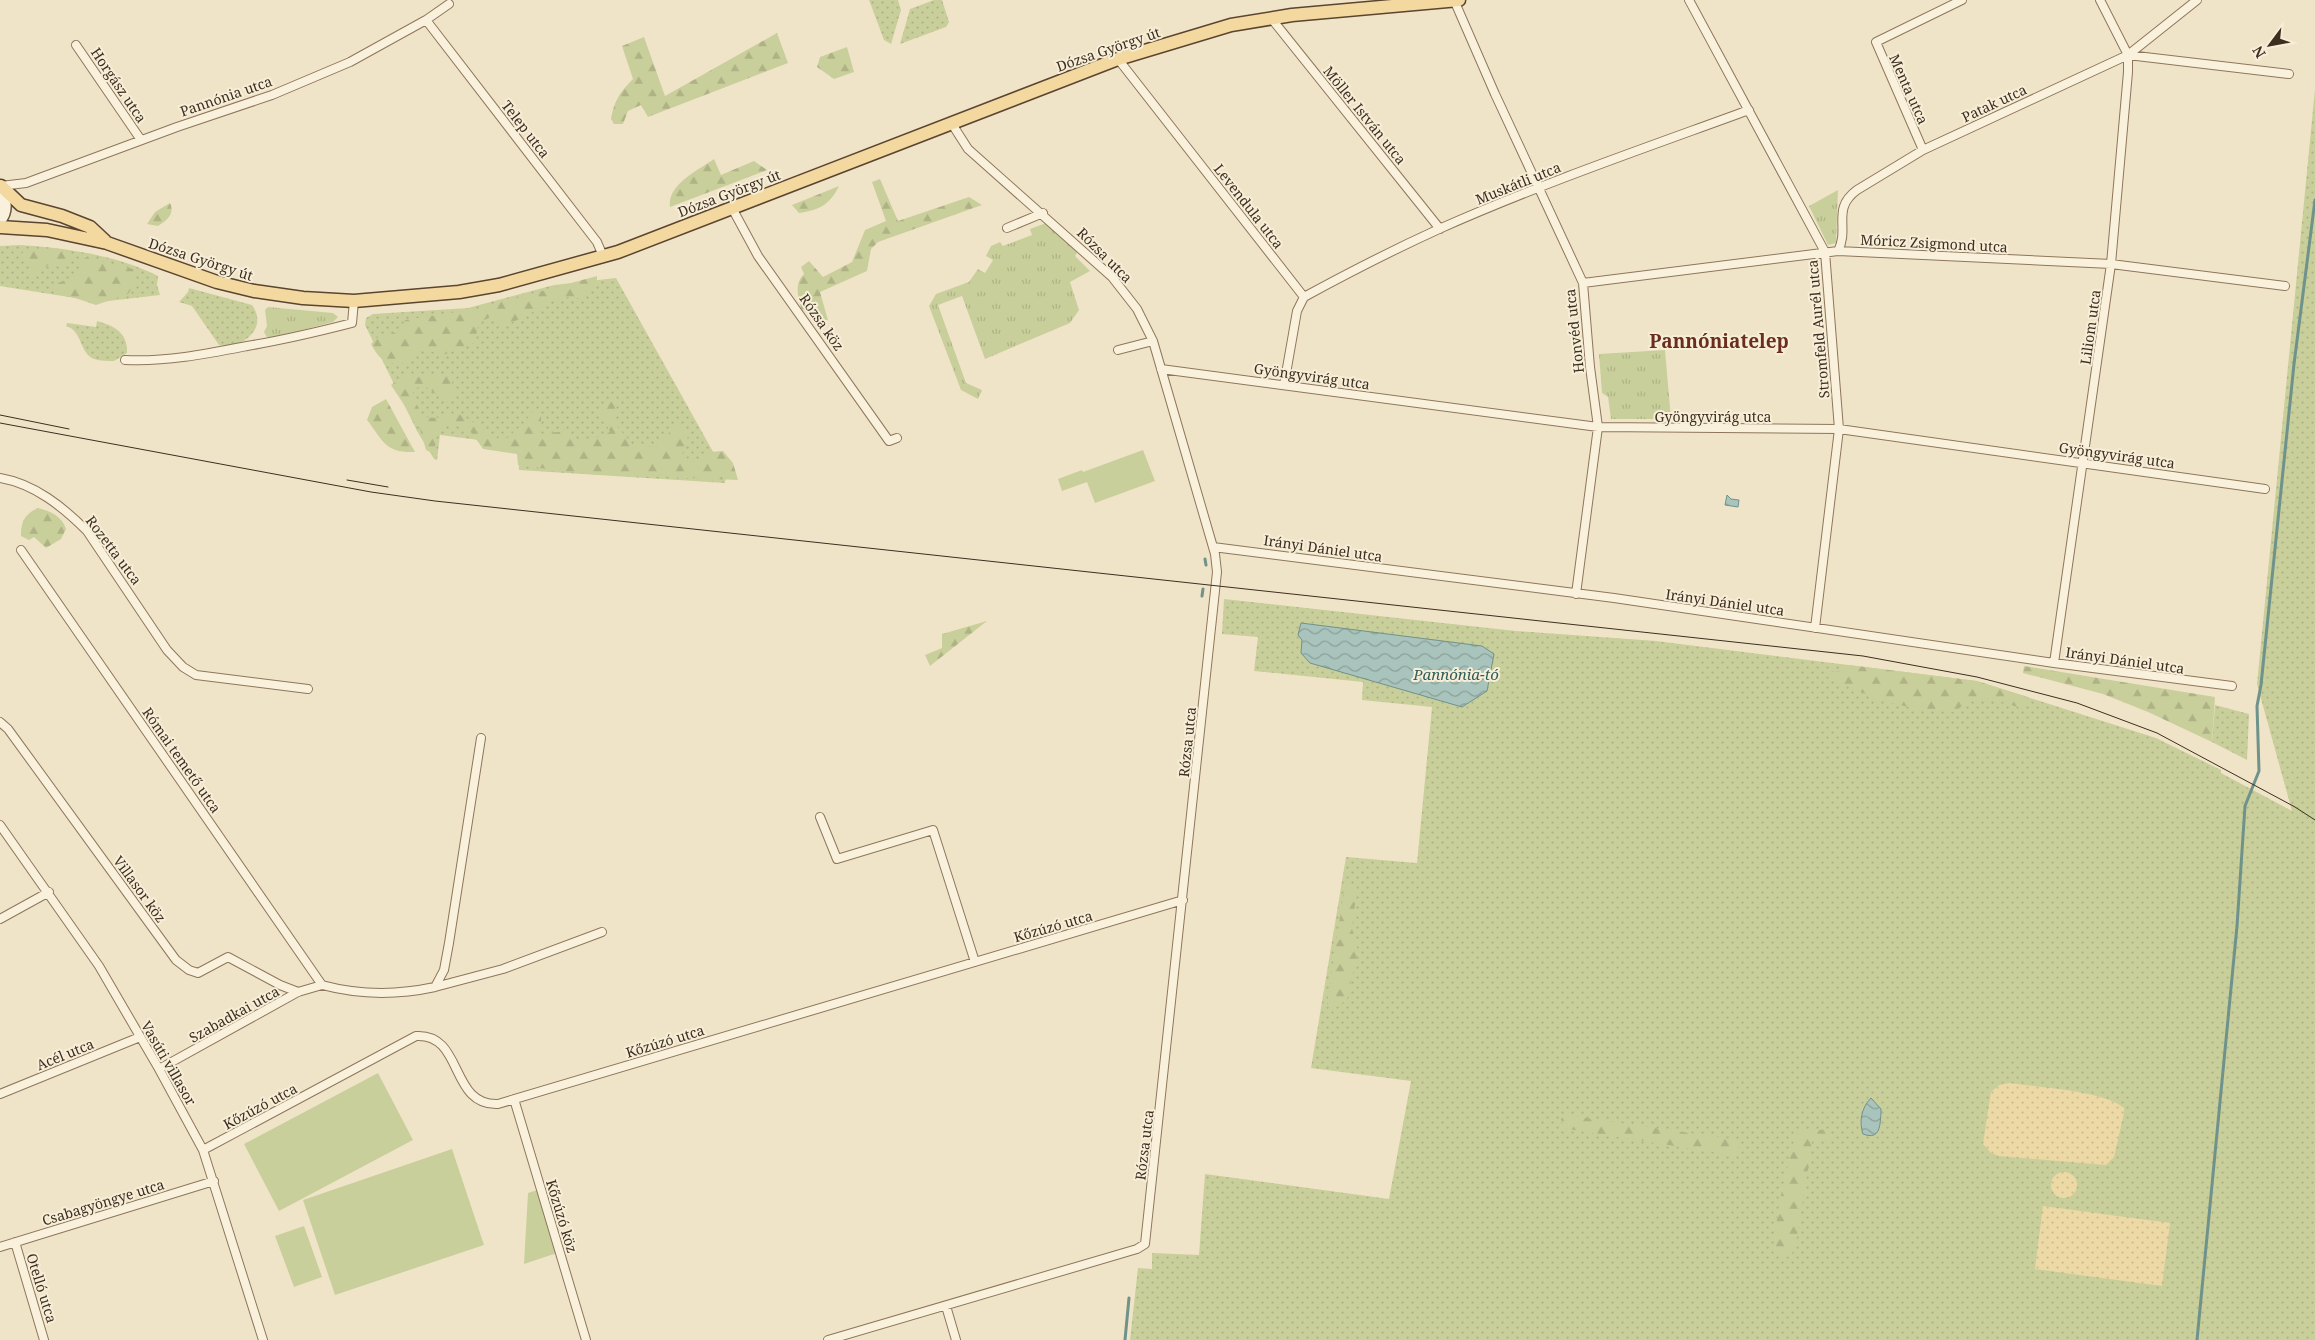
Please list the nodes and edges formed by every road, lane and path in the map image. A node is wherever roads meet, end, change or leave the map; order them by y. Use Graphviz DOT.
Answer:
graph roads {
  1 [pos="1454,0"];
  2 [pos="1459,0"];
  3 [pos="1689,0"];
  4 [pos="1962,0"];
  5 [pos="2100,0"];
  6 [pos="2197,0"];
  7 [pos="449,4"];
  8 [pos="1271,18"];
  9 [pos="426,20"];
  10 [pos="76,45"];
  11 [pos="2128,55"];
  12 [pos="1118,59"];
  13 [pos="2289,74"];
  14 [pos="1749,110"];
  15 [pos="952,124"];
  16 [pos="141,140"];
  17 [pos="1923,150"];
  18 [pos="0,186"];
  19 [pos="1539,187"];
  20 [pos="732,208"];
  21 [pos="1043,213"];
  22 [pos="0,220"];
  23 [pos="0,227"];
  24 [pos="1007,228"];
  25 [pos="1440,229"];
  26 [pos="107,243"];
  27 [pos="1838,251"];
  28 [pos="1825,252"];
  29 [pos="603,256"];
  30 [pos="2111,264"];
  31 [pos="1583,283"];
  32 [pos="2285,286"];
  33 [pos="1304,297"];
  34 [pos="354,301"];
  35 [pos="822,328"];
  36 [pos="814,331"];
  37 [pos="1153,341"];
  38 [pos="1118,350"];
  39 [pos="125,360"];
  40 [pos="1161,369"];
  41 [pos="1284,385"];
  42 [pos="1598,427"];
  43 [pos="1839,429"];
  44 [pos="897,438"];
  45 [pos="2083,463"];
  46 [pos="0,478"];
  47 [pos="2265,488"];
  48 [pos="1213,547"];
  49 [pos="21,550"];
  50 [pos="1576,594"];
  51 [pos="1815,628"];
  52 [pos="2054,663"];
  53 [pos="2232,686"];
  54 [pos="308,689"];
  55 [pos="0,722"];
  56 [pos="481,738"];
  57 [pos="820,817"];
  58 [pos="0,825"];
  59 [pos="49,892"];
  60 [pos="1183,900"];
  61 [pos="0,919"];
  62 [pos="602,932"];
  63 [pos="975,962"];
  64 [pos="322,985"];
  65 [pos="435,987"];
  66 [pos="298,992"];
  67 [pos="140,1037"];
  68 [pos="159,1069"];
  69 [pos="0,1094"];
  70 [pos="514,1099"];
  71 [pos="203,1150"];
  72 [pos="214,1181"];
  73 [pos="15,1242"];
  74 [pos="0,1247"];
  75 [pos="946,1306"];
  76 [pos="44,1340"];
  77 [pos="263,1340"];
  78 [pos="586,1340"];
  79 [pos="828,1340"];
  80 [pos="956,1340"];
  1 -- 2 [label="main road, Dózsa György út"];
  1 -- 8 [label="main road, Dózsa György út"];
  1 -- 19 [label="street, Honvéd utca"];
  3 -- 14 [label="street, Stromfeld Aurél utca"];
  4 -- 17 [label="street, Menta utca"];
  5 -- 11 [label="street, Liliom utca"];
  6 -- 11 [label="street, Patak utca"];
  7 -- 9 [label="street, Pannónia utca"];
  8 -- 12 [label="main road, Dózsa György út"];
  8 -- 25 [label="street, Möller István utca"];
  9 -- 16 [label="street, Pannónia utca"];
  9 -- 29 [label="street, Telep utca"];
  10 -- 16 [label="street, Horgász utca"];
  11 -- 13 [label="street"];
  11 -- 17 [label="street, Patak utca"];
  11 -- 30 [label="street, Liliom utca"];
  12 -- 15 [label="main road, Dózsa György út"];
  12 -- 33 [label="street, Levendula utca"];
  14 -- 19 [label="street, Muskátli utca"];
  14 -- 28 [label="street, Stromfeld Aurél utca"];
  15 -- 20 [label="main road, Dózsa György út"];
  15 -- 21 [label="street, Rózsa utca"];
  16 -- 18 [label="street, Pannónia utca"];
  17 -- 27 [label="street, Patak utca"];
  18 -- 22 [label="street"];
  18 -- 26 [label="main road"];
  19 -- 25 [label="street, Muskátli utca"];
  19 -- 31 [label="street, Honvéd utca"];
  20 -- 29 [label="main road, Dózsa György út"];
  20 -- 36 [label="street, Rózsa köz"];
  21 -- 24 [label="street"];
  21 -- 37 [label="street, Rózsa utca"];
  23 -- 26 [label="main road, Dózsa György út"];
  25 -- 33 [label="street, Muskátli utca"];
  26 -- 34 [label="main road, Dózsa György út"];
  27 -- 28 [label="street, Móricz Zsigmond utca"];
  27 -- 30 [label="street, Móricz Zsigmond utca"];
  28 -- 31 [label="street, Móricz Zsigmond utca"];
  28 -- 43 [label="street, Stromfeld Aurél utca"];
  29 -- 34 [label="main road, Dózsa György út"];
  30 -- 32 [label="street, Móricz Zsigmond utca"];
  30 -- 45 [label="street, Liliom utca"];
  31 -- 42 [label="street, Honvéd utca"];
  33 -- 41 [label="street"];
  34 -- 39 [label="street"];
  35 -- 36 [label="street"];
  36 -- 44 [label="street, Rózsa köz"];
  37 -- 38 [label="street"];
  37 -- 40 [label="street, Rózsa utca"];
  40 -- 41 [label="street, Gyöngyvirág utca"];
  40 -- 48 [label="street, Rózsa utca"];
  41 -- 42 [label="street, Gyöngyvirág utca"];
  42 -- 43 [label="street, Gyöngyvirág utca"];
  42 -- 50 [label="street, Honvéd utca"];
  43 -- 45 [label="street, Gyöngyvirág utca"];
  43 -- 51 [label="street, Stromfeld Aurél utca"];
  45 -- 47 [label="street, Gyöngyvirág utca"];
  45 -- 52 [label="street, Liliom utca"];
  46 -- 54 [label="street, Rozetta utca"];
  48 -- 50 [label="street, Irányi Dániel utca"];
  48 -- 60 [label="street, Rózsa utca"];
  49 -- 64 [label="street, Római temető utca"];
  50 -- 51 [label="street, Irányi Dániel utca"];
  51 -- 52 [label="street, Irányi Dániel utca"];
  52 -- 53 [label="street, Irányi Dániel utca"];
  55 -- 66 [label="street, Villasor köz"];
  56 -- 65 [label="street"];
  57 -- 63 [label="street"];
  58 -- 59 [label="street, Vasúti villasor"];
  59 -- 61 [label="street"];
  59 -- 67 [label="street, Vasúti villasor"];
  60 -- 63 [label="street, Kőzúzó utca"];
  60 -- 75 [label="street, Rózsa utca"];
  62 -- 65 [label="street"];
  63 -- 70 [label="street, Kőzúzó utca"];
  64 -- 65 [label="street"];
  64 -- 66 [label="street, Szabadkai utca"];
  66 -- 68 [label="street, Szabadkai utca"];
  67 -- 68 [label="street, Vasúti villasor"];
  67 -- 69 [label="street, Acél utca"];
  68 -- 71 [label="street, Vasúti villasor"];
  70 -- 71 [label="street, Kőzúzó utca"];
  70 -- 78 [label="street, Kőzúzó köz"];
  71 -- 72 [label="street, Vasúti villasor"];
  72 -- 73 [label="street, Csabagyöngye utca"];
  72 -- 77 [label="street, Vasúti villasor"];
  73 -- 74 [label="street, Csabagyöngye utca"];
  73 -- 76 [label="street, Otelló utca"];
  75 -- 79 [label="street, Rózsa utca"];
  75 -- 80 [label="street"];
}
